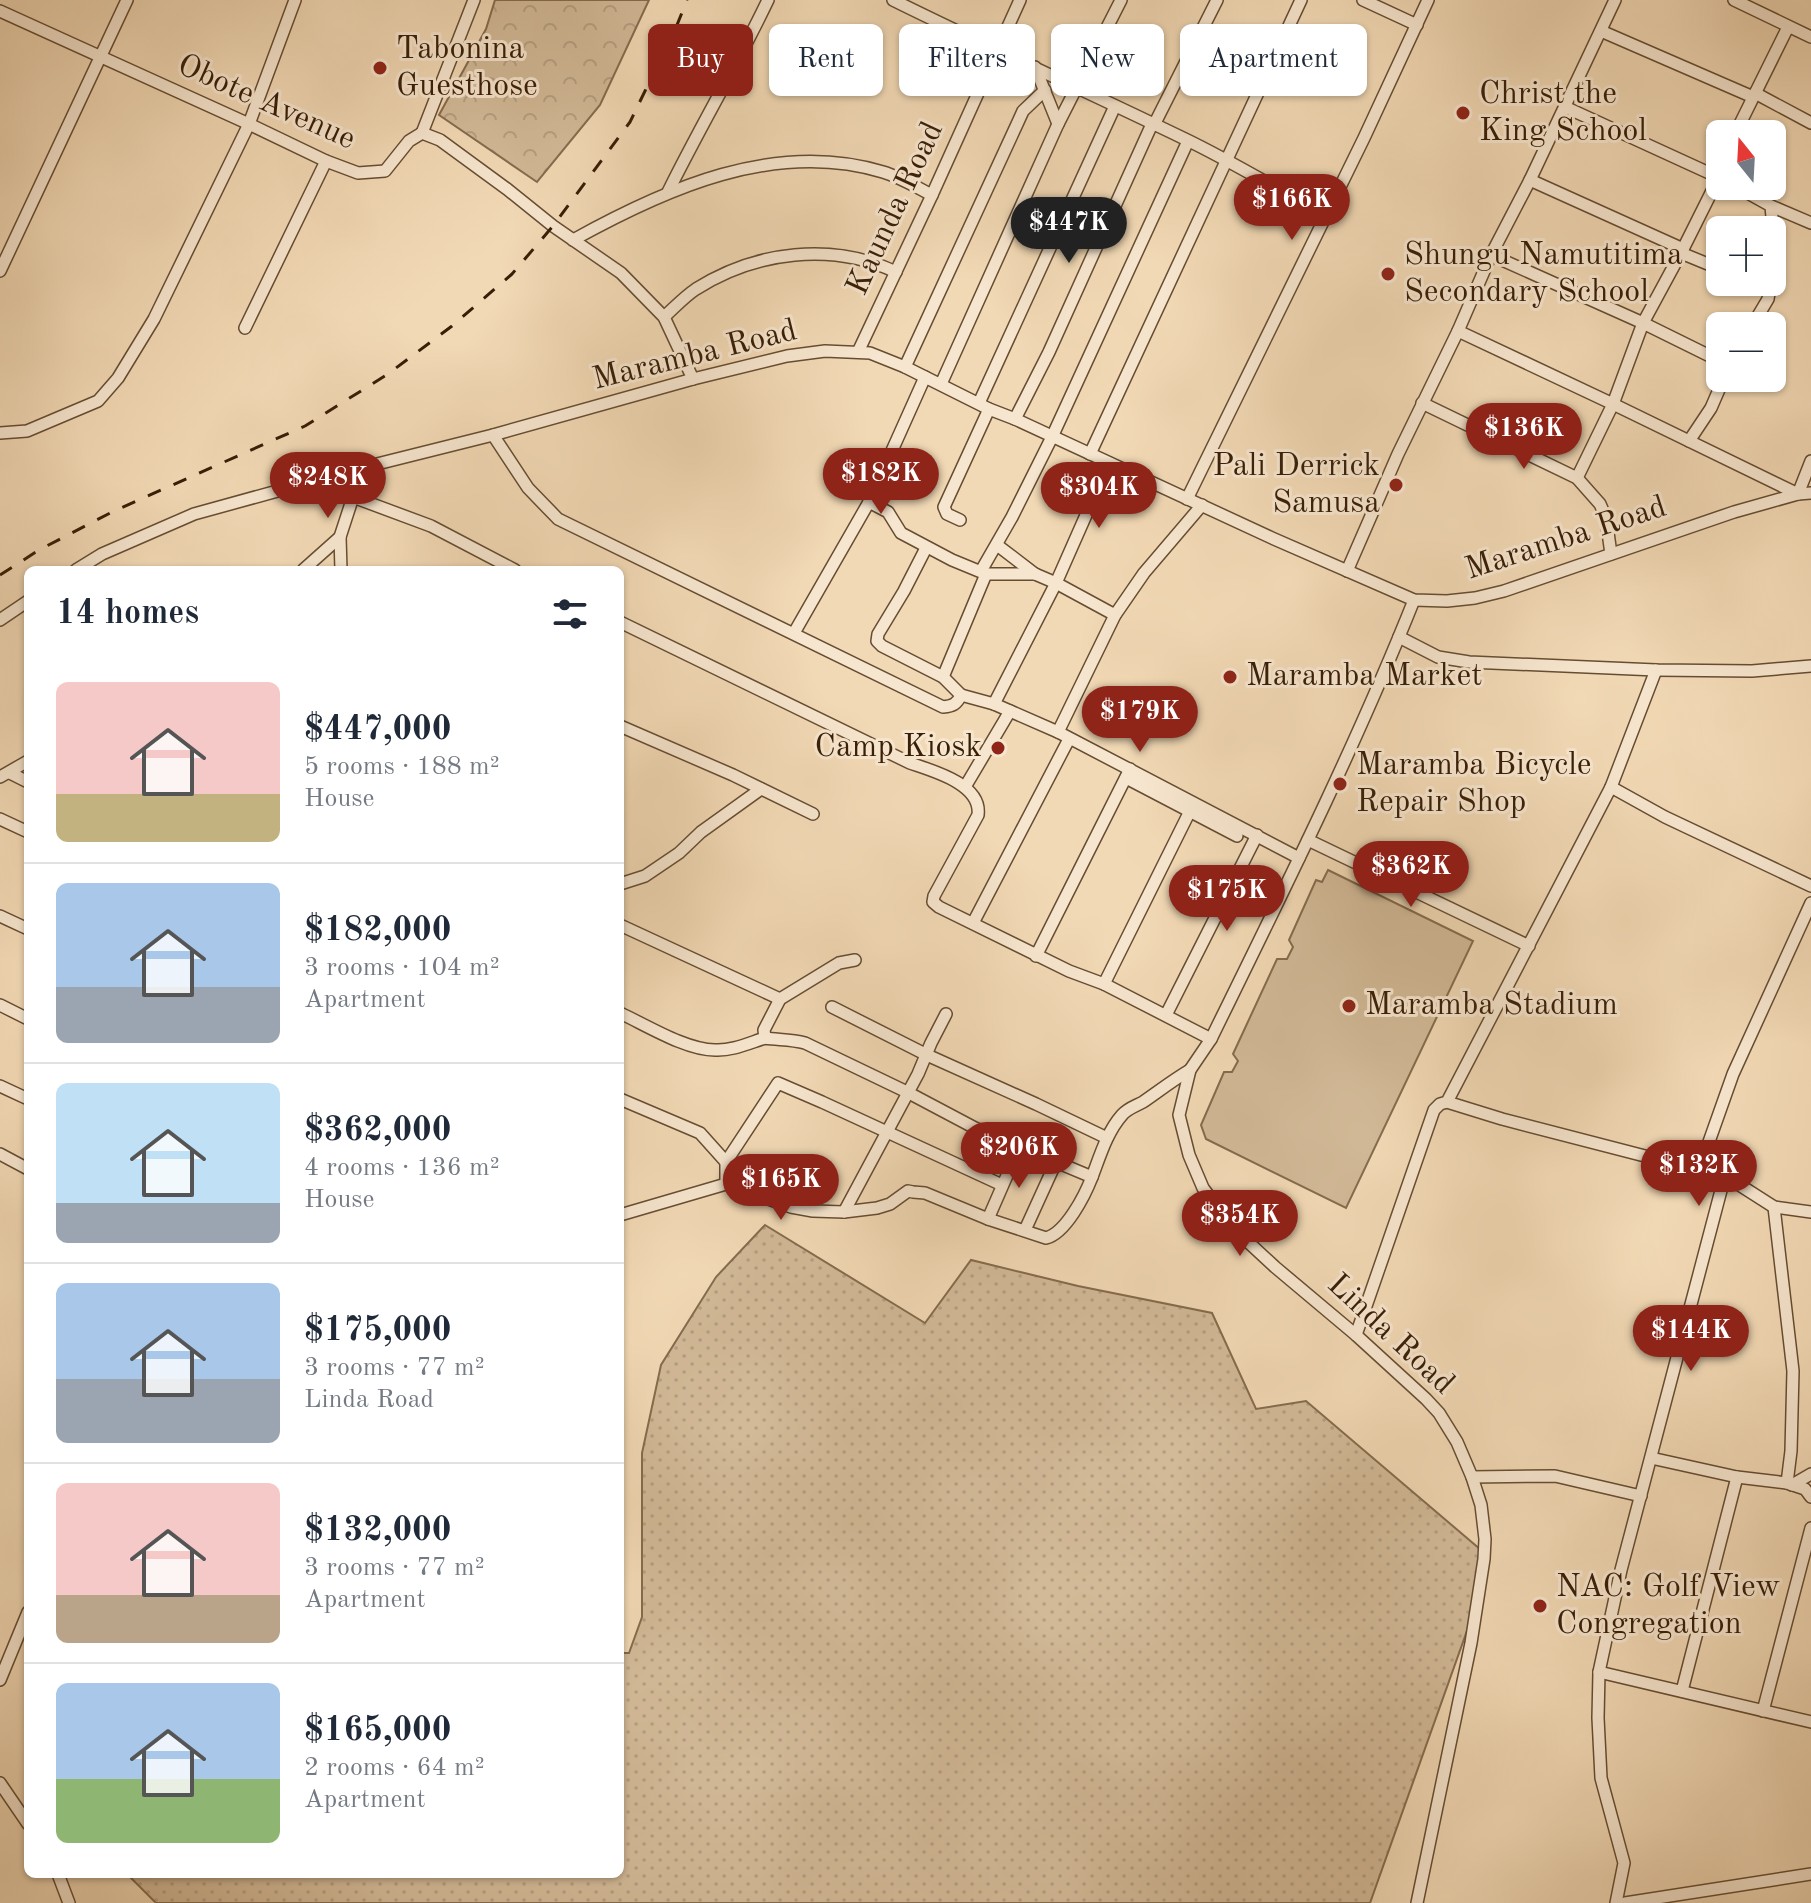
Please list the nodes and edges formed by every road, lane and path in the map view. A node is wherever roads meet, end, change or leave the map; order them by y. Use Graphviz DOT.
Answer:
graph roads {
  1 [pos="127,0"];
  2 [pos="295,0"];
  3 [pos="474,0"];
  4 [pos="768,0"];
  5 [pos="893,0"];
  6 [pos="1020,0"];
  7 [pos="1121,0"];
  8 [pos="1217,0"];
  9 [pos="1301,0"];
  10 [pos="1428,0"];
  11 [pos="1615,0"];
  12 [pos="1734,0"];
  13 [pos="1367,1"];
  14 [pos="0,11"];
  15 [pos="941,24"];
  16 [pos="1009,24"];
  17 [pos="1109,24"];
  18 [pos="1417,25"];
  19 [pos="1788,27"];
  20 [pos="1601,31"];
  21 [pos="1811,37"];
  22 [pos="100,58"];
  23 [pos="1035,69"];
  24 [pos="1045,90"];
  25 [pos="1754,95"];
  26 [pos="976,96"];
  27 [pos="1074,96"];
  28 [pos="1094,96"];
  29 [pos="1115,106"];
  30 [pos="1565,107"];
  31 [pos="1742,120"];
  32 [pos="1811,123"];
  33 [pos="249,124"];
  34 [pos="1058,124"];
  35 [pos="1153,124"];
  36 [pos="422,133"];
  37 [pos="1188,141"];
  38 [pos="326,161"];
  39 [pos="1227,162"];
  40 [pos="1706,171"];
  41 [pos="1530,180"];
  42 [pos="668,192"];
  43 [pos="932,195"];
  44 [pos="1706,200"];
  45 [pos="1760,200"];
  46 [pos="1771,206"];
  47 [pos="1325,215"];
  48 [pos="1772,216"];
  49 [pos="1811,223"];
  50 [pos="573,240"];
  51 [pos="1682,251"];
  52 [pos="1491,255"];
  53 [pos="1706,262"];
  54 [pos="0,271"];
  55 [pos="896,272"];
  56 [pos="664,317"];
  57 [pos="1643,323"];
  58 [pos="245,328"];
  59 [pos="1458,331"];
  60 [pos="858,352"];
  61 [pos="1706,354"];
  62 [pos="905,367"];
  63 [pos="925,377"];
  64 [pos="693,379"];
  65 [pos="941,384"];
  66 [pos="1718,392"];
  67 [pos="1422,403"];
  68 [pos="1613,404"];
  69 [pos="984,406"];
  70 [pos="1015,419"];
  71 [pos="0,433"];
  72 [pos="493,435"];
  73 [pos="1052,437"];
  74 [pos="1689,441"];
  75 [pos="1090,454"];
  76 [pos="1811,461"];
  77 [pos="1109,463"];
  78 [pos="357,469"];
  79 [pos="1577,478"];
  80 [pos="1811,493"];
  81 [pos="1798,494"];
  82 [pos="353,497"];
  83 [pos="1187,499"];
  84 [pos="869,502"];
  85 [pos="1202,505"];
  86 [pos="960,520"];
  87 [pos="340,537"];
  88 [pos="997,545"];
  89 [pos="926,548"];
  90 [pos="1611,554"];
  91 [pos="82,566"];
  92 [pos="309,566"];
  93 [pos="341,566"];
  94 [pos="507,566"];
  95 [pos="1347,571"];
  96 [pos="983,572"];
  97 [pos="1035,574"];
  98 [pos="1056,583"];
  99 [pos="1414,600"];
  100 [pos="24,604"];
  101 [pos="1115,615"];
  102 [pos="0,620"];
  103 [pos="624,624"];
  104 [pos="794,633"];
  105 [pos="1399,637"];
  106 [pos="1811,666"];
  107 [pos="1656,670"];
  108 [pos="943,677"];
  109 [pos="961,695"];
  110 [pos="994,704"];
  111 [pos="1010,711"];
  112 [pos="624,728"];
  113 [pos="1064,735"];
  114 [pos="24,763"];
  115 [pos="1128,773"];
  116 [pos="5,775"];
  117 [pos="965,787"];
  118 [pos="1611,787"];
  119 [pos="761,789"];
  120 [pos="1190,811"];
  121 [pos="813,814"];
  122 [pos="0,819"];
  123 [pos="24,830"];
  124 [pos="1257,835"];
  125 [pos="1237,836"];
  126 [pos="1308,840"];
  127 [pos="1299,858"];
  128 [pos="624,883"];
  129 [pos="1811,886"];
  130 [pos="1811,903"];
  131 [pos="0,916"];
  132 [pos="973,923"];
  133 [pos="24,927"];
  134 [pos="624,927"];
  135 [pos="1529,946"];
  136 [pos="1036,956"];
  137 [pos="855,960"];
  138 [pos="1104,984"];
  139 [pos="780,999"];
  140 [pos="0,1005"];
  141 [pos="832,1007"];
  142 [pos="946,1014"];
  143 [pos="624,1015"];
  144 [pos="1166,1015"];
  145 [pos="24,1017"];
  146 [pos="765,1038"];
  147 [pos="1211,1039"];
  148 [pos="927,1055"];
  149 [pos="1190,1070"];
  150 [pos="0,1086"];
  151 [pos="907,1092"];
  152 [pos="24,1097"];
  153 [pos="624,1101"];
  154 [pos="1447,1102"];
  155 [pos="888,1132"];
  156 [pos="1107,1138"];
  157 [pos="1019,1148"];
  158 [pos="0,1154"];
  159 [pos="726,1162"];
  160 [pos="1056,1162"];
  161 [pos="24,1167"];
  162 [pos="1699,1170"];
  163 [pos="1092,1177"];
  164 [pos="1724,1179"];
  165 [pos="726,1184"];
  166 [pos="1002,1185"];
  167 [pos="1774,1207"];
  168 [pos="844,1212"];
  169 [pos="1811,1212"];
  170 [pos="624,1214"];
  171 [pos="988,1219"];
  172 [pos="1025,1230"];
  173 [pos="1356,1335"];
  174 [pos="1651,1458"];
  175 [pos="1811,1474"];
  176 [pos="1472,1477"];
  177 [pos="1737,1477"];
  178 [pos="1789,1484"];
  179 [pos="1641,1496"];
  180 [pos="1811,1497"];
  181 [pos="1811,1528"];
  182 [pos="24,1622"];
  183 [pos="1599,1672"];
  184 [pos="0,1680"];
  185 [pos="1682,1691"];
  186 [pos="1763,1711"];
  187 [pos="1811,1722"];
  188 [pos="0,1783"];
  189 [pos="24,1818"];
  190 [pos="1811,1874"];
  191 [pos="60,1878"];
  192 [pos="69,1903"];
  193 [pos="1417,1903"];
  194 [pos="1616,1903"];
  195 [pos="1625,1903"];
  1 -- 22 [label="street"];
  2 -- 33 [label="street"];
  3 -- 36 [label="street"];
  4 -- 42 [label="street"];
  5 -- 15 [label="street"];
  6 -- 16 [label="street, Kaunda Road"];
  7 -- 17 [label="street"];
  8 -- 35 [label="street"];
  9 -- 39 [label="street"];
  10 -- 18 [label="street"];
  11 -- 20 [label="street"];
  12 -- 19 [label="street"];
  13 -- 18 [label="street"];
  14 -- 22 [label="street, Obote Avenue"];
  18 -- 47 [label="street"];
  19 -- 21 [label="street"];
  19 -- 25 [label="street"];
  20 -- 25 [label="street"];
  20 -- 30 [label="street"];
  22 -- 33 [label="street, Obote Avenue"];
  22 -- 54 [label="street"];
  23 -- 24 [label="street"];
  24 -- 34 [label="street"];
  24 -- 62 [label="street"];
  25 -- 31 [label="street"];
  25 -- 32 [label="street"];
  26 -- 43 [label="street, Kaunda Road"];
  27 -- 34 [label="street"];
  28 -- 29 [label="street"];
  29 -- 35 [label="street"];
  29 -- 69 [label="street"];
  30 -- 40 [label="street"];
  30 -- 41 [label="street"];
  33 -- 38 [label="street, Obote Avenue"];
  33 -- 71 [label="street"];
  34 -- 65 [label="street"];
  35 -- 37 [label="street"];
  35 -- 70 [label="street"];
  36 -- 38 [label="street, Obote Avenue"];
  36 -- 50 [label="street"];
  37 -- 39 [label="street"];
  37 -- 73 [label="street"];
  38 -- 58 [label="street"];
  39 -- 47 [label="street"];
  39 -- 75 [label="street"];
  41 -- 51 [label="street"];
  41 -- 52 [label="street"];
  42 -- 43 [label="street"];
  42 -- 50 [label="street"];
  43 -- 55 [label="street, Kaunda Road"];
  44 -- 51 [label="street"];
  45 -- 46 [label="street"];
  46 -- 48 [label="street"];
  46 -- 49 [label="street"];
  47 -- 83 [label="street"];
  50 -- 56 [label="street"];
  51 -- 53 [label="street"];
  51 -- 57 [label="street"];
  52 -- 57 [label="street"];
  52 -- 59 [label="street"];
  55 -- 56 [label="street"];
  55 -- 60 [label="street, Kaunda Road"];
  56 -- 64 [label="street"];
  57 -- 61 [label="street"];
  57 -- 68 [label="street"];
  59 -- 67 [label="street"];
  59 -- 68 [label="street"];
  60 -- 62 [label="street, Maramba Road"];
  60 -- 64 [label="street, Maramba Road"];
  62 -- 63 [label="street, Maramba Road"];
  63 -- 65 [label="street, Maramba Road"];
  63 -- 84 [label="street"];
  64 -- 72 [label="street, Maramba Road"];
  65 -- 69 [label="street, Maramba Road"];
  66 -- 74 [label="street"];
  67 -- 79 [label="street"];
  67 -- 95 [label="street"];
  68 -- 74 [label="street"];
  68 -- 79 [label="street"];
  69 -- 70 [label="street, Maramba Road"];
  69 -- 86 [label="street"];
  70 -- 73 [label="street, Maramba Road"];
  72 -- 78 [label="street, Maramba Road"];
  72 -- 104 [label="street"];
  73 -- 75 [label="street, Maramba Road"];
  73 -- 88 [label="street"];
  74 -- 81 [label="street"];
  75 -- 77 [label="street, Maramba Road"];
  76 -- 81 [label="street"];
  77 -- 83 [label="street, Maramba Road"];
  77 -- 98 [label="street"];
  78 -- 82 [label="street"];
  78 -- 91 [label="street, Maramba Road"];
  79 -- 90 [label="street"];
  80 -- 81 [label="street, Maramba Road"];
  81 -- 90 [label="street, Maramba Road"];
  82 -- 87 [label="street"];
  82 -- 94 [label="street"];
  83 -- 85 [label="street, Maramba Road"];
  84 -- 89 [label="street"];
  84 -- 104 [label="street"];
  85 -- 95 [label="street, Maramba Road"];
  85 -- 101 [label="street"];
  87 -- 92 [label="street"];
  87 -- 93 [label="street"];
  88 -- 96 [label="street"];
  88 -- 97 [label="street"];
  89 -- 96 [label="street"];
  89 -- 108 [label="street"];
  90 -- 99 [label="street, Maramba Road"];
  95 -- 99 [label="street, Maramba Road"];
  96 -- 97 [label="street"];
  96 -- 108 [label="street"];
  97 -- 98 [label="street"];
  98 -- 101 [label="street"];
  98 -- 110 [label="street"];
  99 -- 105 [label="street, Linda Road"];
  100 -- 102 [label="street"];
  101 -- 113 [label="street"];
  103 -- 117 [label="street"];
  104 -- 109 [label="street"];
  105 -- 107 [label="street"];
  105 -- 126 [label="street, Linda Road"];
  106 -- 107 [label="street"];
  107 -- 118 [label="street"];
  108 -- 109 [label="street"];
  109 -- 110 [label="street"];
  110 -- 111 [label="street"];
  111 -- 113 [label="street"];
  111 -- 117 [label="street"];
  112 -- 119 [label="street"];
  113 -- 115 [label="street"];
  113 -- 132 [label="street"];
  114 -- 116 [label="street"];
  115 -- 120 [label="street"];
  115 -- 124 [label="street"];
  115 -- 136 [label="street"];
  117 -- 132 [label="street"];
  118 -- 129 [label="street"];
  118 -- 135 [label="street"];
  119 -- 121 [label="street"];
  119 -- 128 [label="street"];
  120 -- 125 [label="street"];
  120 -- 138 [label="street"];
  122 -- 123 [label="street"];
  124 -- 127 [label="street"];
  124 -- 144 [label="street"];
  126 -- 127 [label="street, Linda Road"];
  126 -- 135 [label="street"];
  127 -- 147 [label="street, Linda Road"];
  130 -- 162 [label="street"];
  131 -- 133 [label="street"];
  132 -- 136 [label="street"];
  134 -- 139 [label="street"];
  135 -- 154 [label="street"];
  136 -- 138 [label="street"];
  137 -- 139 [label="street"];
  138 -- 144 [label="street"];
  139 -- 146 [label="street"];
  140 -- 145 [label="street"];
  141 -- 148 [label="street"];
  142 -- 148 [label="street"];
  143 -- 146 [label="street"];
  144 -- 147 [label="street"];
  146 -- 151 [label="street"];
  147 -- 149 [label="street, Linda Road"];
  148 -- 151 [label="street"];
  148 -- 156 [label="street"];
  149 -- 156 [label="street"];
  149 -- 173 [label="street, Linda Road"];
  150 -- 152 [label="street"];
  151 -- 155 [label="street"];
  151 -- 157 [label="street"];
  153 -- 159 [label="street"];
  154 -- 162 [label="street"];
  154 -- 173 [label="street"];
  155 -- 159 [label="street"];
  155 -- 166 [label="street"];
  155 -- 168 [label="street"];
  156 -- 163 [label="street"];
  157 -- 160 [label="street"];
  157 -- 166 [label="street"];
  158 -- 161 [label="street"];
  159 -- 165 [label="street"];
  160 -- 163 [label="street"];
  160 -- 172 [label="street"];
  162 -- 164 [label="street"];
  163 -- 172 [label="street"];
  164 -- 167 [label="street"];
  164 -- 174 [label="street"];
  165 -- 168 [label="street"];
  165 -- 170 [label="street"];
  166 -- 171 [label="street"];
  167 -- 169 [label="street"];
  167 -- 178 [label="street"];
  168 -- 171 [label="street"];
  171 -- 172 [label="street"];
  173 -- 176 [label="street, Linda Road"];
  174 -- 177 [label="street"];
  174 -- 179 [label="street"];
  175 -- 178 [label="street"];
  176 -- 179 [label="street"];
  176 -- 193 [label="street, Linda Road"];
  177 -- 178 [label="street"];
  177 -- 185 [label="street"];
  178 -- 180 [label="street"];
  179 -- 183 [label="street"];
  181 -- 186 [label="street"];
  182 -- 184 [label="street"];
  183 -- 185 [label="street"];
  183 -- 194 [label="street"];
  185 -- 186 [label="street"];
  186 -- 187 [label="street"];
  188 -- 189 [label="street"];
  190 -- 195 [label="street"];
  191 -- 192 [label="street"];
}
